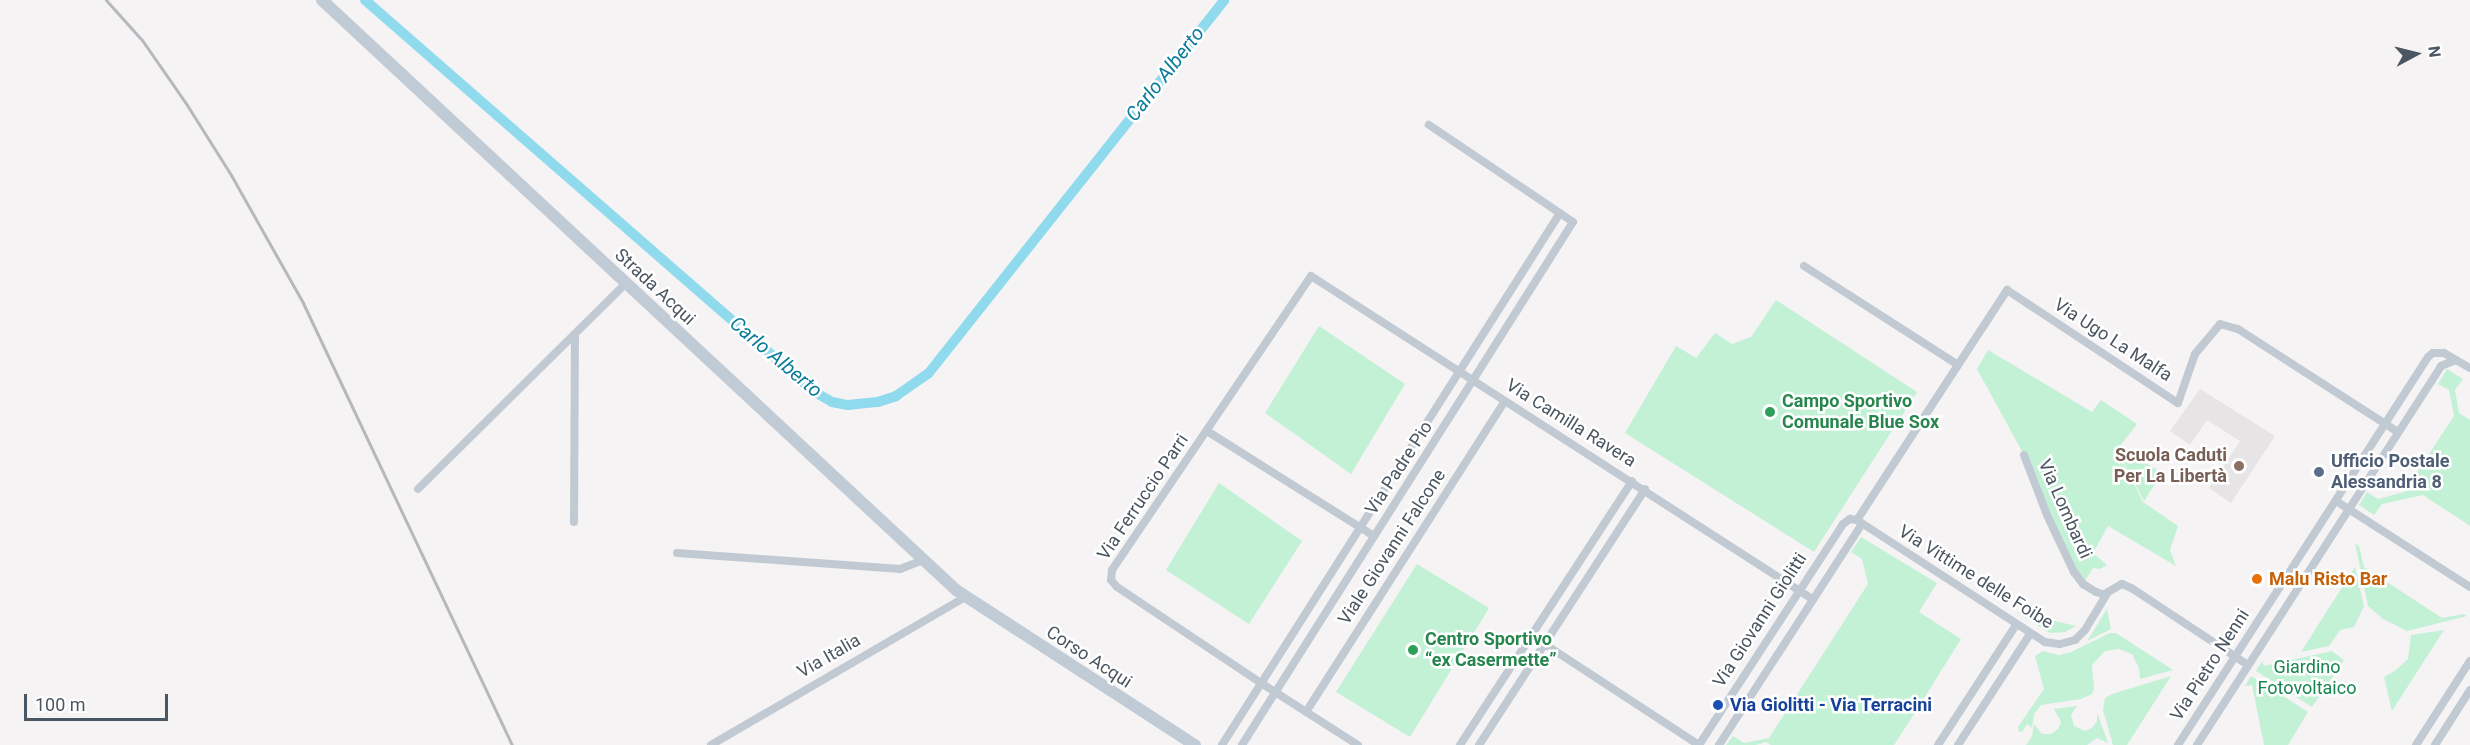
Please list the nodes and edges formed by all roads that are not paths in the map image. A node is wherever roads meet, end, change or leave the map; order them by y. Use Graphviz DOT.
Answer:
graph roads {
  1 [pos="322,0"];
  2 [pos="1429,125"];
  3 [pos="1560,213"];
  4 [pos="1804,266"];
  5 [pos="1311,276"];
  6 [pos="625,284"];
  7 [pos="575,334"];
  8 [pos="2456,360"];
  9 [pos="1958,365"];
  10 [pos="2470,368"];
  11 [pos="1460,372"];
  12 [pos="1474,381"];
  13 [pos="1505,401"];
  14 [pos="2386,424"];
  15 [pos="1207,431"];
  16 [pos="2398,432"];
  17 [pos="2024,455"];
  18 [pos="1632,481"];
  19 [pos="418,489"];
  20 [pos="1645,489"];
  21 [pos="2336,501"];
  22 [pos="2348,509"];
  23 [pos="1858,521"];
  24 [pos="574,522"];
  25 [pos="1361,528"];
  26 [pos="1374,536"];
  27 [pos="677,553"];
  28 [pos="923,560"];
  29 [pos="2470,587"];
  30 [pos="1799,590"];
  31 [pos="2106,594"];
  32 [pos="965,597"];
  33 [pos="1812,599"];
  34 [pos="2016,625"];
  35 [pos="2030,634"];
  36 [pos="1543,643"];
  37 [pos="2235,657"];
  38 [pos="2470,661"];
  39 [pos="2248,665"];
  40 [pos="1261,683"];
  41 [pos="2470,690"];
  42 [pos="1275,693"];
  43 [pos="1306,712"];
  44 [pos="711,745"];
  45 [pos="1195,745"];
  46 [pos="1221,745"];
  47 [pos="1242,745"];
  48 [pos="1358,745"];
  49 [pos="1460,745"];
  50 [pos="1479,745"];
  51 [pos="1699,745"];
  52 [pos="1719,745"];
  53 [pos="1938,745"];
  54 [pos="1958,745"];
  55 [pos="2178,745"];
  56 [pos="2197,745"];
  57 [pos="2416,745"];
  58 [pos="2435,745"];
  1 -- 6 [label="street, Strada Acqui"];
  2 -- 3 [label="street"];
  3 -- 11 [label="street, Via Padre Pio"];
  3 -- 12 [label="street, Via Padre Pio"];
  4 -- 9 [label="street"];
  5 -- 11 [label="street, Via Camilla Ravera"];
  5 -- 15 [label="street, Via Ferruccio Parri"];
  6 -- 7 [label="street"];
  6 -- 28 [label="street, Strada Acqui"];
  7 -- 19 [label="street"];
  7 -- 24 [label="street"];
  8 -- 10 [label="street"];
  8 -- 14 [label="street, Via Pietro Nenni"];
  8 -- 16 [label="street, Via Pietro Nenni"];
  9 -- 14 [label="street, Via Ugo La Malfa"];
  9 -- 23 [label="street, Via Giovanni Giolitti"];
  11 -- 12 [label="street, Via Camilla Ravera"];
  11 -- 25 [label="street, Via Padre Pio"];
  12 -- 13 [label="street, Via Camilla Ravera"];
  12 -- 26 [label="street, Via Padre Pio"];
  13 -- 18 [label="street, Via Camilla Ravera"];
  13 -- 43 [label="street, Viale Giovanni Falcone"];
  14 -- 16 [label="street, Via Ugo La Malfa"];
  14 -- 21 [label="street, Via Pietro Nenni"];
  15 -- 25 [label="street"];
  15 -- 40 [label="street, Via Ferruccio Parri"];
  16 -- 22 [label="street, Via Pietro Nenni"];
  17 -- 31 [label="street, Via Lombardi"];
  18 -- 20 [label="street, Via Camilla Ravera"];
  18 -- 49 [label="street"];
  20 -- 30 [label="street, Via Camilla Ravera"];
  20 -- 36 [label="street"];
  21 -- 22 [label="street"];
  21 -- 37 [label="street, Via Pietro Nenni"];
  22 -- 29 [label="street"];
  22 -- 39 [label="street, Via Pietro Nenni"];
  23 -- 30 [label="street, Via Giovanni Giolitti"];
  23 -- 33 [label="street, Via Giovanni Giolitti"];
  23 -- 34 [label="street, Via Vittime delle Foibe"];
  25 -- 26 [label="street"];
  25 -- 40 [label="street, Via Padre Pio"];
  26 -- 42 [label="street, Via Padre Pio"];
  27 -- 28 [label="street"];
  28 -- 32 [label="street, Strada Acqui"];
  30 -- 33 [label="street, Via Camilla Ravera"];
  30 -- 51 [label="street, Via Giovanni Giolitti"];
  31 -- 35 [label="street, Via Vittime delle Foibe"];
  31 -- 37 [label="street"];
  32 -- 44 [label="street, Via Italia"];
  32 -- 45 [label="street, Corso Acqui"];
  33 -- 52 [label="street, Via Giovanni Giolitti"];
  34 -- 35 [label="street, Via Vittime delle Foibe"];
  34 -- 53 [label="street"];
  35 -- 54 [label="street"];
  36 -- 50 [label="street"];
  36 -- 51 [label="street"];
  37 -- 39 [label="street"];
  37 -- 55 [label="street, Via Pietro Nenni"];
  38 -- 57 [label="street"];
  39 -- 56 [label="street, Via Pietro Nenni"];
  40 -- 42 [label="street, Via Ferruccio Parri"];
  40 -- 46 [label="street, Via Padre Pio"];
  41 -- 58 [label="street"];
  42 -- 43 [label="street, Via Ferruccio Parri"];
  42 -- 47 [label="street, Via Padre Pio"];
  43 -- 48 [label="street, Via Ferruccio Parri"];
}
